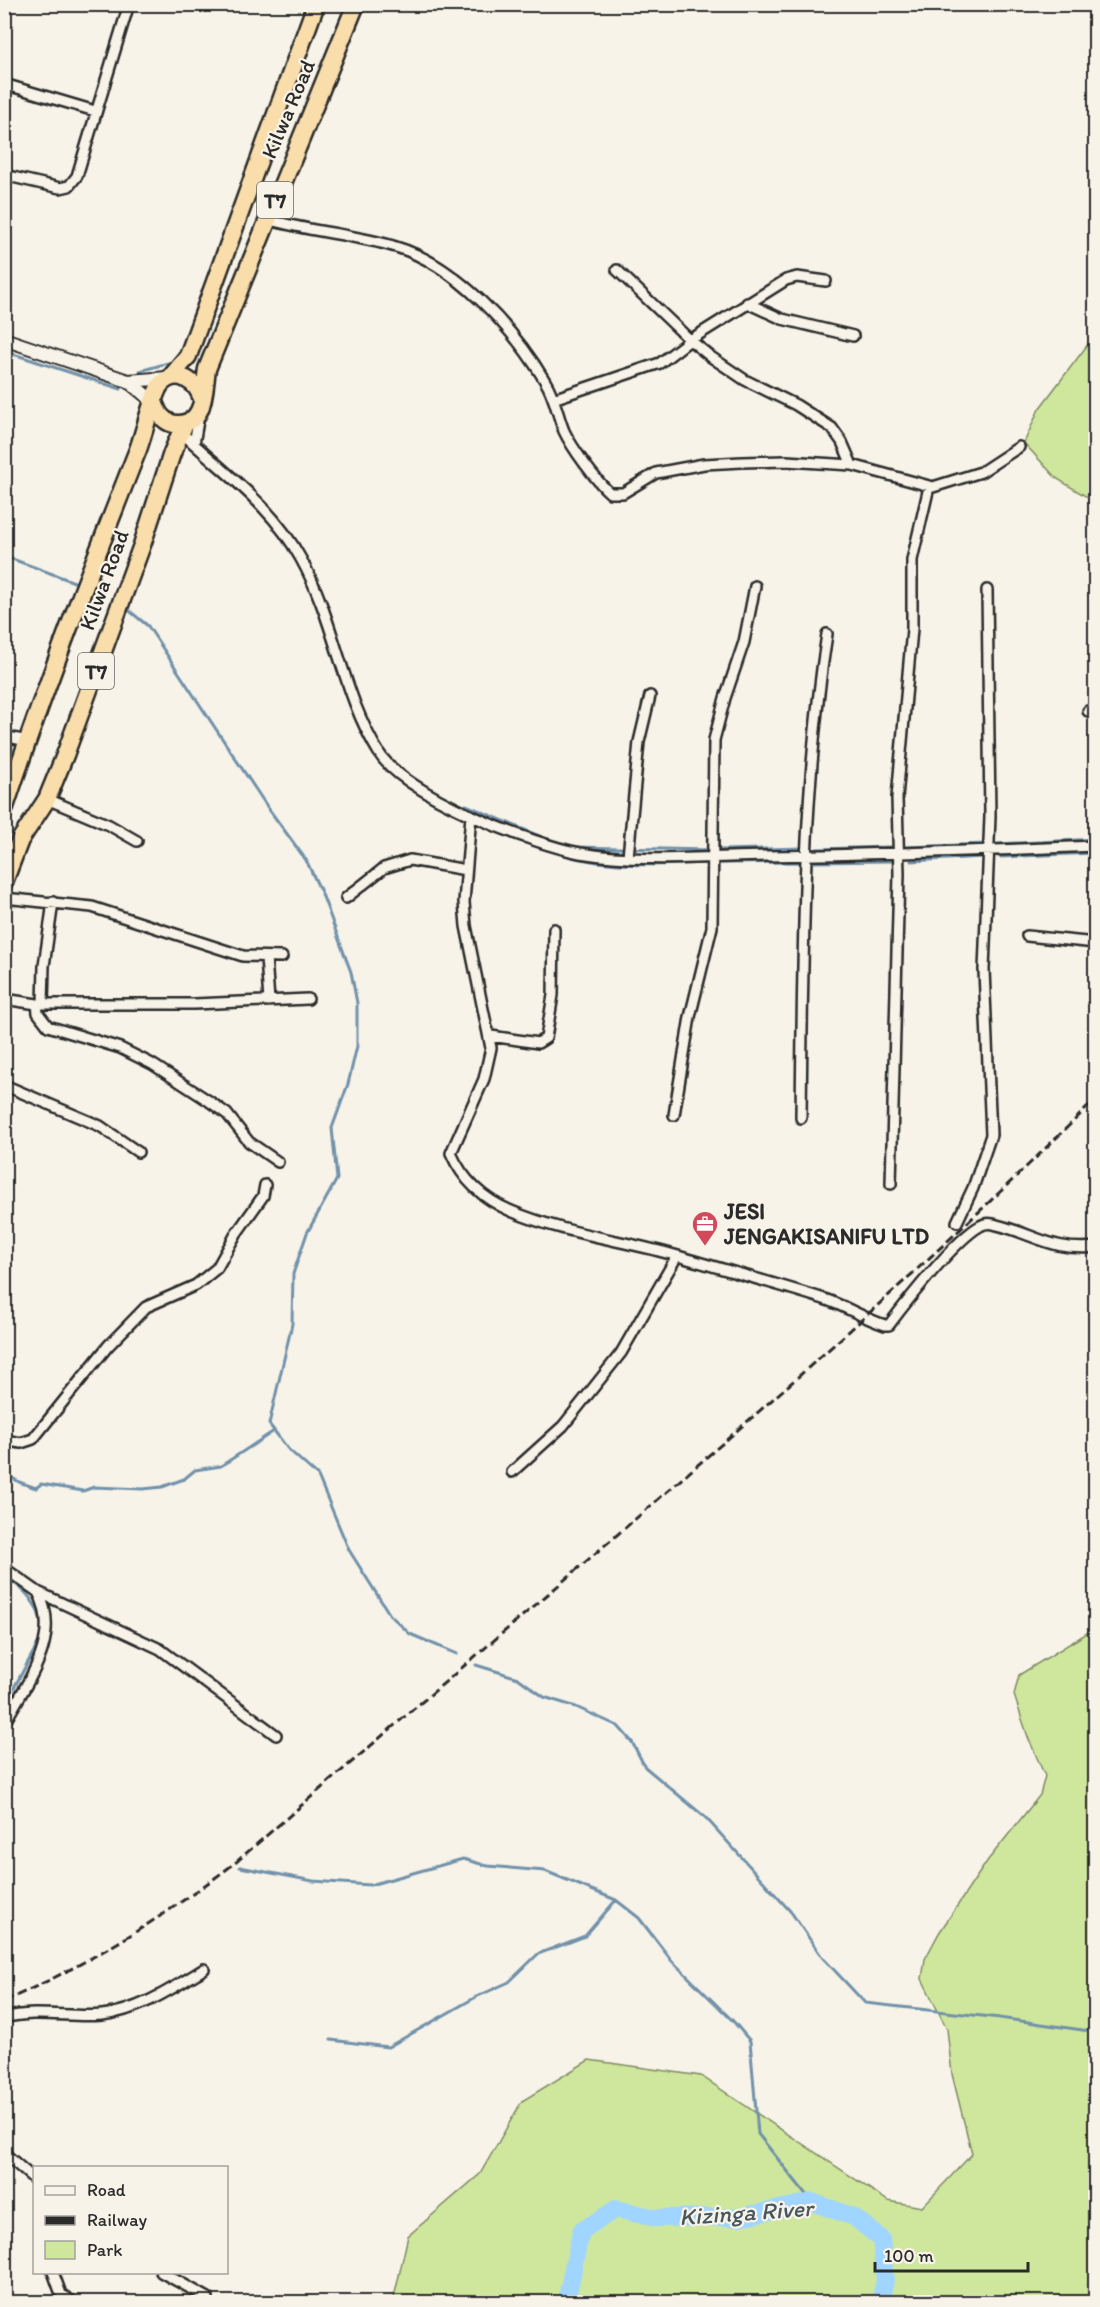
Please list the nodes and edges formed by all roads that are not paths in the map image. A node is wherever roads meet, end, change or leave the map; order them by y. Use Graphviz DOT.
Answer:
graph roads {
  1 [pos="316,4"];
  2 [pos="356,4"];
  3 [pos="128,5"];
  4 [pos="4,84"];
  5 [pos="95,111"];
  6 [pos="4,175"];
  7 [pos="267,219"];
  8 [pos="617,270"];
  9 [pos="826,281"];
  10 [pos="747,303"];
  11 [pos="853,336"];
  12 [pos="4,339"];
  13 [pos="690,340"];
  14 [pos="170,378"];
  15 [pos="128,381"];
  16 [pos="555,398"];
  17 [pos="154,402"];
  18 [pos="201,404"];
  19 [pos="183,428"];
  20 [pos="194,444"];
  21 [pos="1019,447"];
  22 [pos="852,465"];
  23 [pos="929,487"];
  24 [pos="755,586"];
  25 [pos="987,590"];
  26 [pos="827,634"];
  27 [pos="650,696"];
  28 [pos="4,736"];
  29 [pos="27,741"];
  30 [pos="47,799"];
  31 [pos="4,810"];
  32 [pos="471,815"];
  33 [pos="137,841"];
  34 [pos="1095,846"];
  35 [pos="989,851"];
  36 [pos="899,855"];
  37 [pos="805,856"];
  38 [pos="628,857"];
  39 [pos="714,857"];
  40 [pos="466,870"];
  41 [pos="4,882"];
  42 [pos="4,898"];
  43 [pos="346,898"];
  44 [pos="53,902"];
  45 [pos="554,929"];
  46 [pos="1028,936"];
  47 [pos="1095,944"];
  48 [pos="266,957"];
  49 [pos="282,957"];
  50 [pos="4,999"];
  51 [pos="308,999"];
  52 [pos="269,1001"];
  53 [pos="40,1004"];
  54 [pos="491,1036"];
  55 [pos="4,1085"];
  56 [pos="674,1115"];
  57 [pos="801,1118"];
  58 [pos="138,1152"];
  59 [pos="278,1161"];
  60 [pos="265,1185"];
  61 [pos="891,1185"];
  62 [pos="957,1221"];
  63 [pos="1095,1247"];
  64 [pos="677,1256"];
  65 [pos="4,1440"];
  66 [pos="512,1472"];
  67 [pos="4,1568"];
  68 [pos="38,1592"];
  69 [pos="4,1724"];
  70 [pos="276,1735"];
  71 [pos="204,1969"];
  72 [pos="4,2018"];
  73 [pos="4,2153"];
  74 [pos="33,2178"];
  75 [pos="54,2274"];
  76 [pos="165,2274"];
  77 [pos="208,2298"];
  78 [pos="73,2302"];
  1 -- 14 [label="highway, Kilwa Road / T7"];
  2 -- 7 [label="highway, Kilwa Road / T7"];
  3 -- 5 [label="street"];
  4 -- 5 [label="street"];
  5 -- 6 [label="street"];
  7 -- 16 [label="street"];
  7 -- 18 [label="highway, Kilwa Road / T7"];
  8 -- 13 [label="street"];
  9 -- 10 [label="street"];
  10 -- 11 [label="street"];
  10 -- 13 [label="street"];
  12 -- 15 [label="street"];
  13 -- 16 [label="street"];
  13 -- 22 [label="street"];
  14 -- 15 [label="street"];
  14 -- 17 [label="highway, T7"];
  14 -- 18 [label="highway"];
  15 -- 17 [label="street"];
  16 -- 22 [label="street"];
  17 -- 19 [label="highway"];
  17 -- 29 [label="highway, Kilwa Road / T7"];
  18 -- 19 [label="highway, T7"];
  18 -- 20 [label="street"];
  19 -- 20 [label="street"];
  19 -- 30 [label="highway, Kilwa Road / T7"];
  20 -- 32 [label="street"];
  21 -- 23 [label="street"];
  22 -- 23 [label="street"];
  23 -- 36 [label="street"];
  24 -- 39 [label="street"];
  25 -- 35 [label="street"];
  26 -- 37 [label="street"];
  27 -- 38 [label="street"];
  28 -- 29 [label="street"];
  29 -- 31 [label="highway, Kilwa Road / T7"];
  30 -- 33 [label="street"];
  30 -- 41 [label="highway, Kilwa Road / T7"];
  32 -- 38 [label="street"];
  32 -- 40 [label="street"];
  34 -- 35 [label="street"];
  35 -- 36 [label="street"];
  35 -- 62 [label="street"];
  36 -- 37 [label="street"];
  36 -- 61 [label="street"];
  37 -- 39 [label="street"];
  37 -- 57 [label="street"];
  38 -- 39 [label="street"];
  39 -- 56 [label="street"];
  40 -- 43 [label="street"];
  40 -- 54 [label="street"];
  42 -- 44 [label="street"];
  44 -- 48 [label="street"];
  44 -- 53 [label="street"];
  45 -- 54 [label="street"];
  46 -- 47 [label="street"];
  48 -- 49 [label="street"];
  48 -- 52 [label="street"];
  50 -- 53 [label="street"];
  51 -- 52 [label="street"];
  52 -- 53 [label="street"];
  53 -- 59 [label="street"];
  54 -- 64 [label="street"];
  55 -- 58 [label="street"];
  60 -- 65 [label="street"];
  63 -- 64 [label="street"];
  64 -- 66 [label="street"];
  67 -- 68 [label="street"];
  68 -- 69 [label="street"];
  68 -- 70 [label="street"];
  71 -- 72 [label="street"];
  73 -- 74 [label="street"];
  75 -- 78 [label="street"];
  76 -- 77 [label="street"];
}
